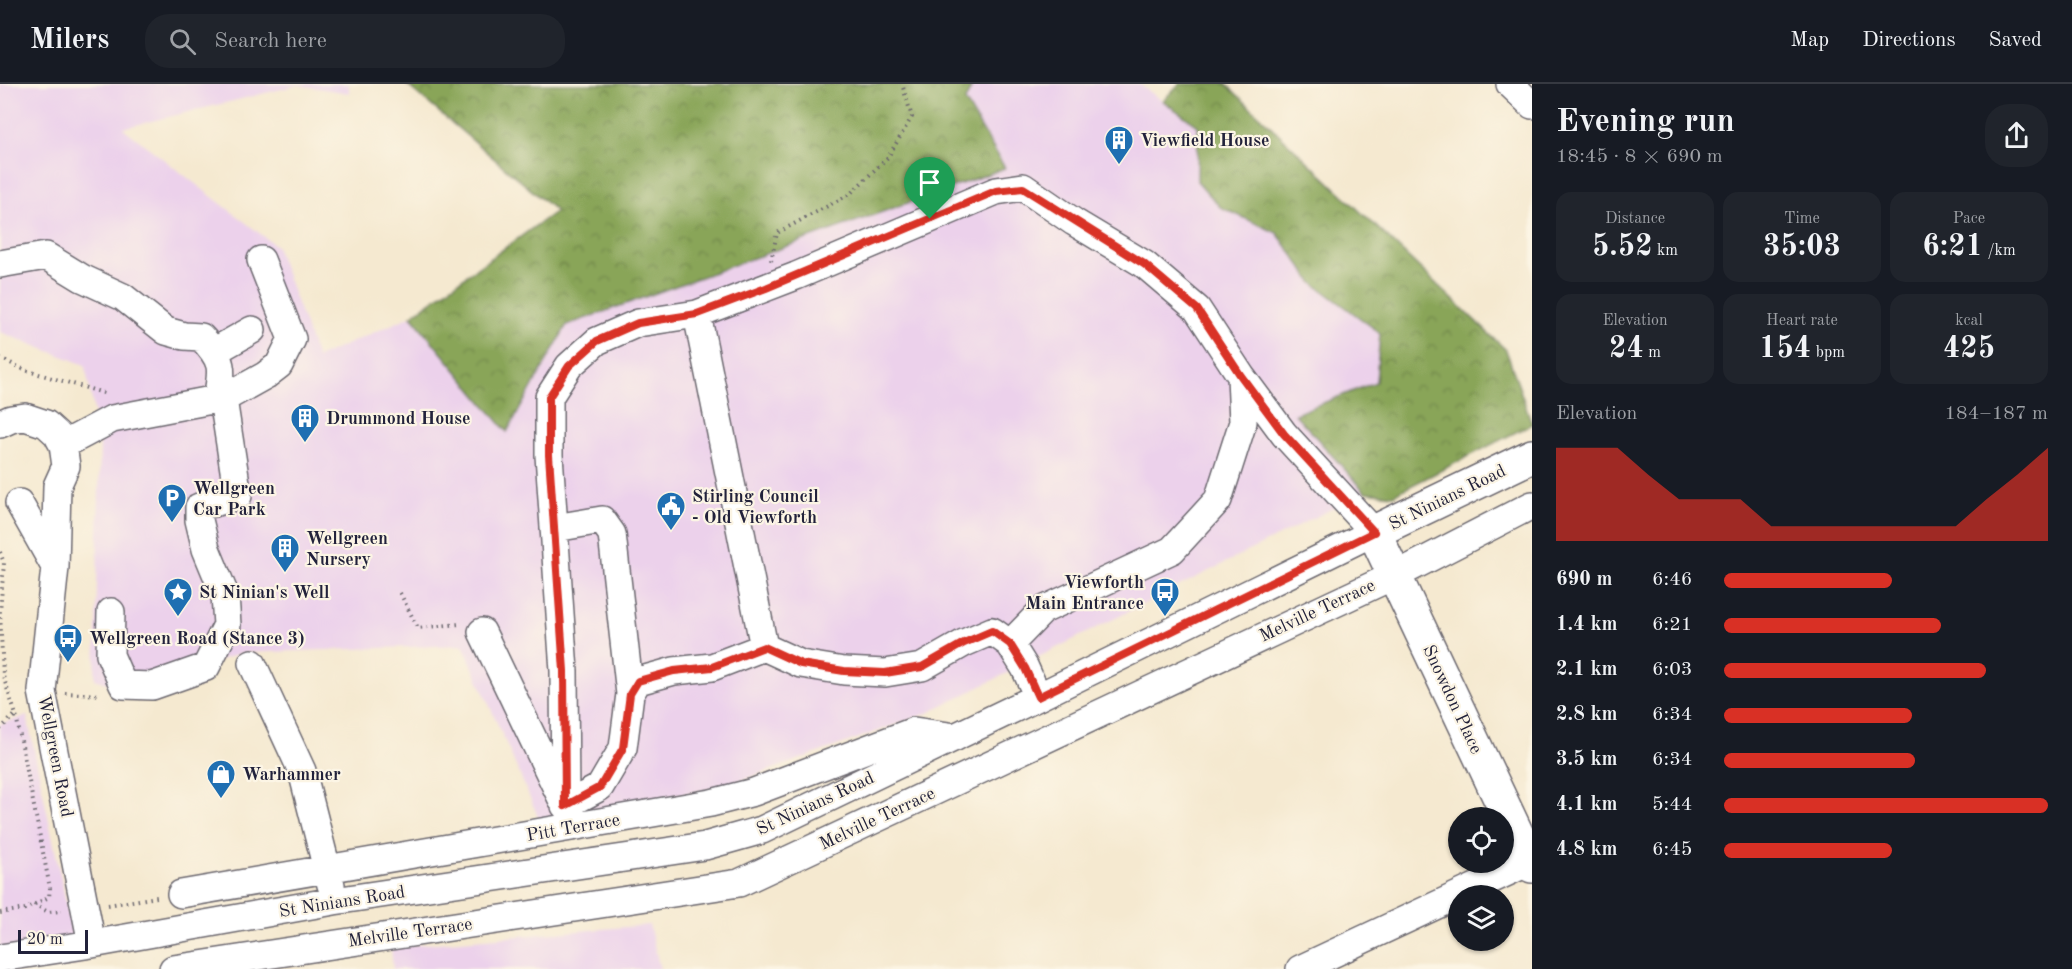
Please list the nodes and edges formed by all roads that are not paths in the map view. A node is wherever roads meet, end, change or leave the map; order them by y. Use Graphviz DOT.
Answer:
graph roads {
  1 [pos="1510,84"];
  2 [pos="1532,105"];
  3 [pos="261,260"];
  4 [pos="0,264"];
  5 [pos="697,314"];
  6 [pos="252,330"];
  7 [pos="215,351"];
  8 [pos="1241,376"];
  9 [pos="220,399"];
  10 [pos="4,419"];
  11 [pos="63,445"];
  12 [pos="1532,456"];
  13 [pos="57,486"];
  14 [pos="9,499"];
  15 [pos="1532,505"];
  16 [pos="555,528"];
  17 [pos="1374,532"];
  18 [pos="55,567"];
  19 [pos="1395,574"];
  20 [pos="111,612"];
  21 [pos="482,632"];
  22 [pos="1010,644"];
  23 [pos="764,647"];
  24 [pos="252,663"];
  25 [pos="630,694"];
  26 [pos="1038,697"];
  27 [pos="956,737"];
  28 [pos="565,806"];
  29 [pos="1531,864"];
  30 [pos="328,867"];
  31 [pos="182,894"];
  32 [pos="334,901"];
  33 [pos="92,944"];
  34 [pos="0,958"];
  35 [pos="172,969"];
  36 [pos="1300,969"];
  1 -- 2 [label="street"];
  3 -- 9 [label="street"];
  4 -- 7 [label="street"];
  5 -- 8 [label="street"];
  5 -- 16 [label="street"];
  5 -- 23 [label="street"];
  6 -- 7 [label="street"];
  7 -- 9 [label="street"];
  8 -- 17 [label="street"];
  8 -- 22 [label="street"];
  9 -- 11 [label="street"];
  9 -- 20 [label="street"];
  10 -- 11 [label="street"];
  11 -- 13 [label="street, Wellgreen Road"];
  12 -- 17 [label="main road, St Ninians Road"];
  13 -- 14 [label="street"];
  13 -- 18 [label="street, Wellgreen Road"];
  14 -- 18 [label="street"];
  15 -- 19 [label="street, Melville Terrace"];
  16 -- 25 [label="street"];
  16 -- 28 [label="street"];
  17 -- 19 [label="main road, Snowdon Place"];
  17 -- 26 [label="street, St Ninians Road"];
  18 -- 33 [label="street, Wellgreen Road"];
  19 -- 29 [label="main road, Snowdon Place"];
  19 -- 35 [label="street, Melville Terrace"];
  21 -- 28 [label="street"];
  22 -- 23 [label="street"];
  22 -- 26 [label="street"];
  23 -- 25 [label="street"];
  24 -- 30 [label="street"];
  25 -- 28 [label="street"];
  26 -- 27 [label="street, St Ninians Road"];
  27 -- 30 [label="street, Pitt Terrace"];
  27 -- 32 [label="street, St Ninians Road"];
  29 -- 36 [label="street"];
  30 -- 31 [label="street, Pitt Terrace"];
  30 -- 32 [label="street"];
  32 -- 33 [label="street, St Ninians Road"];
  33 -- 34 [label="street, St Ninians Road"];
}
